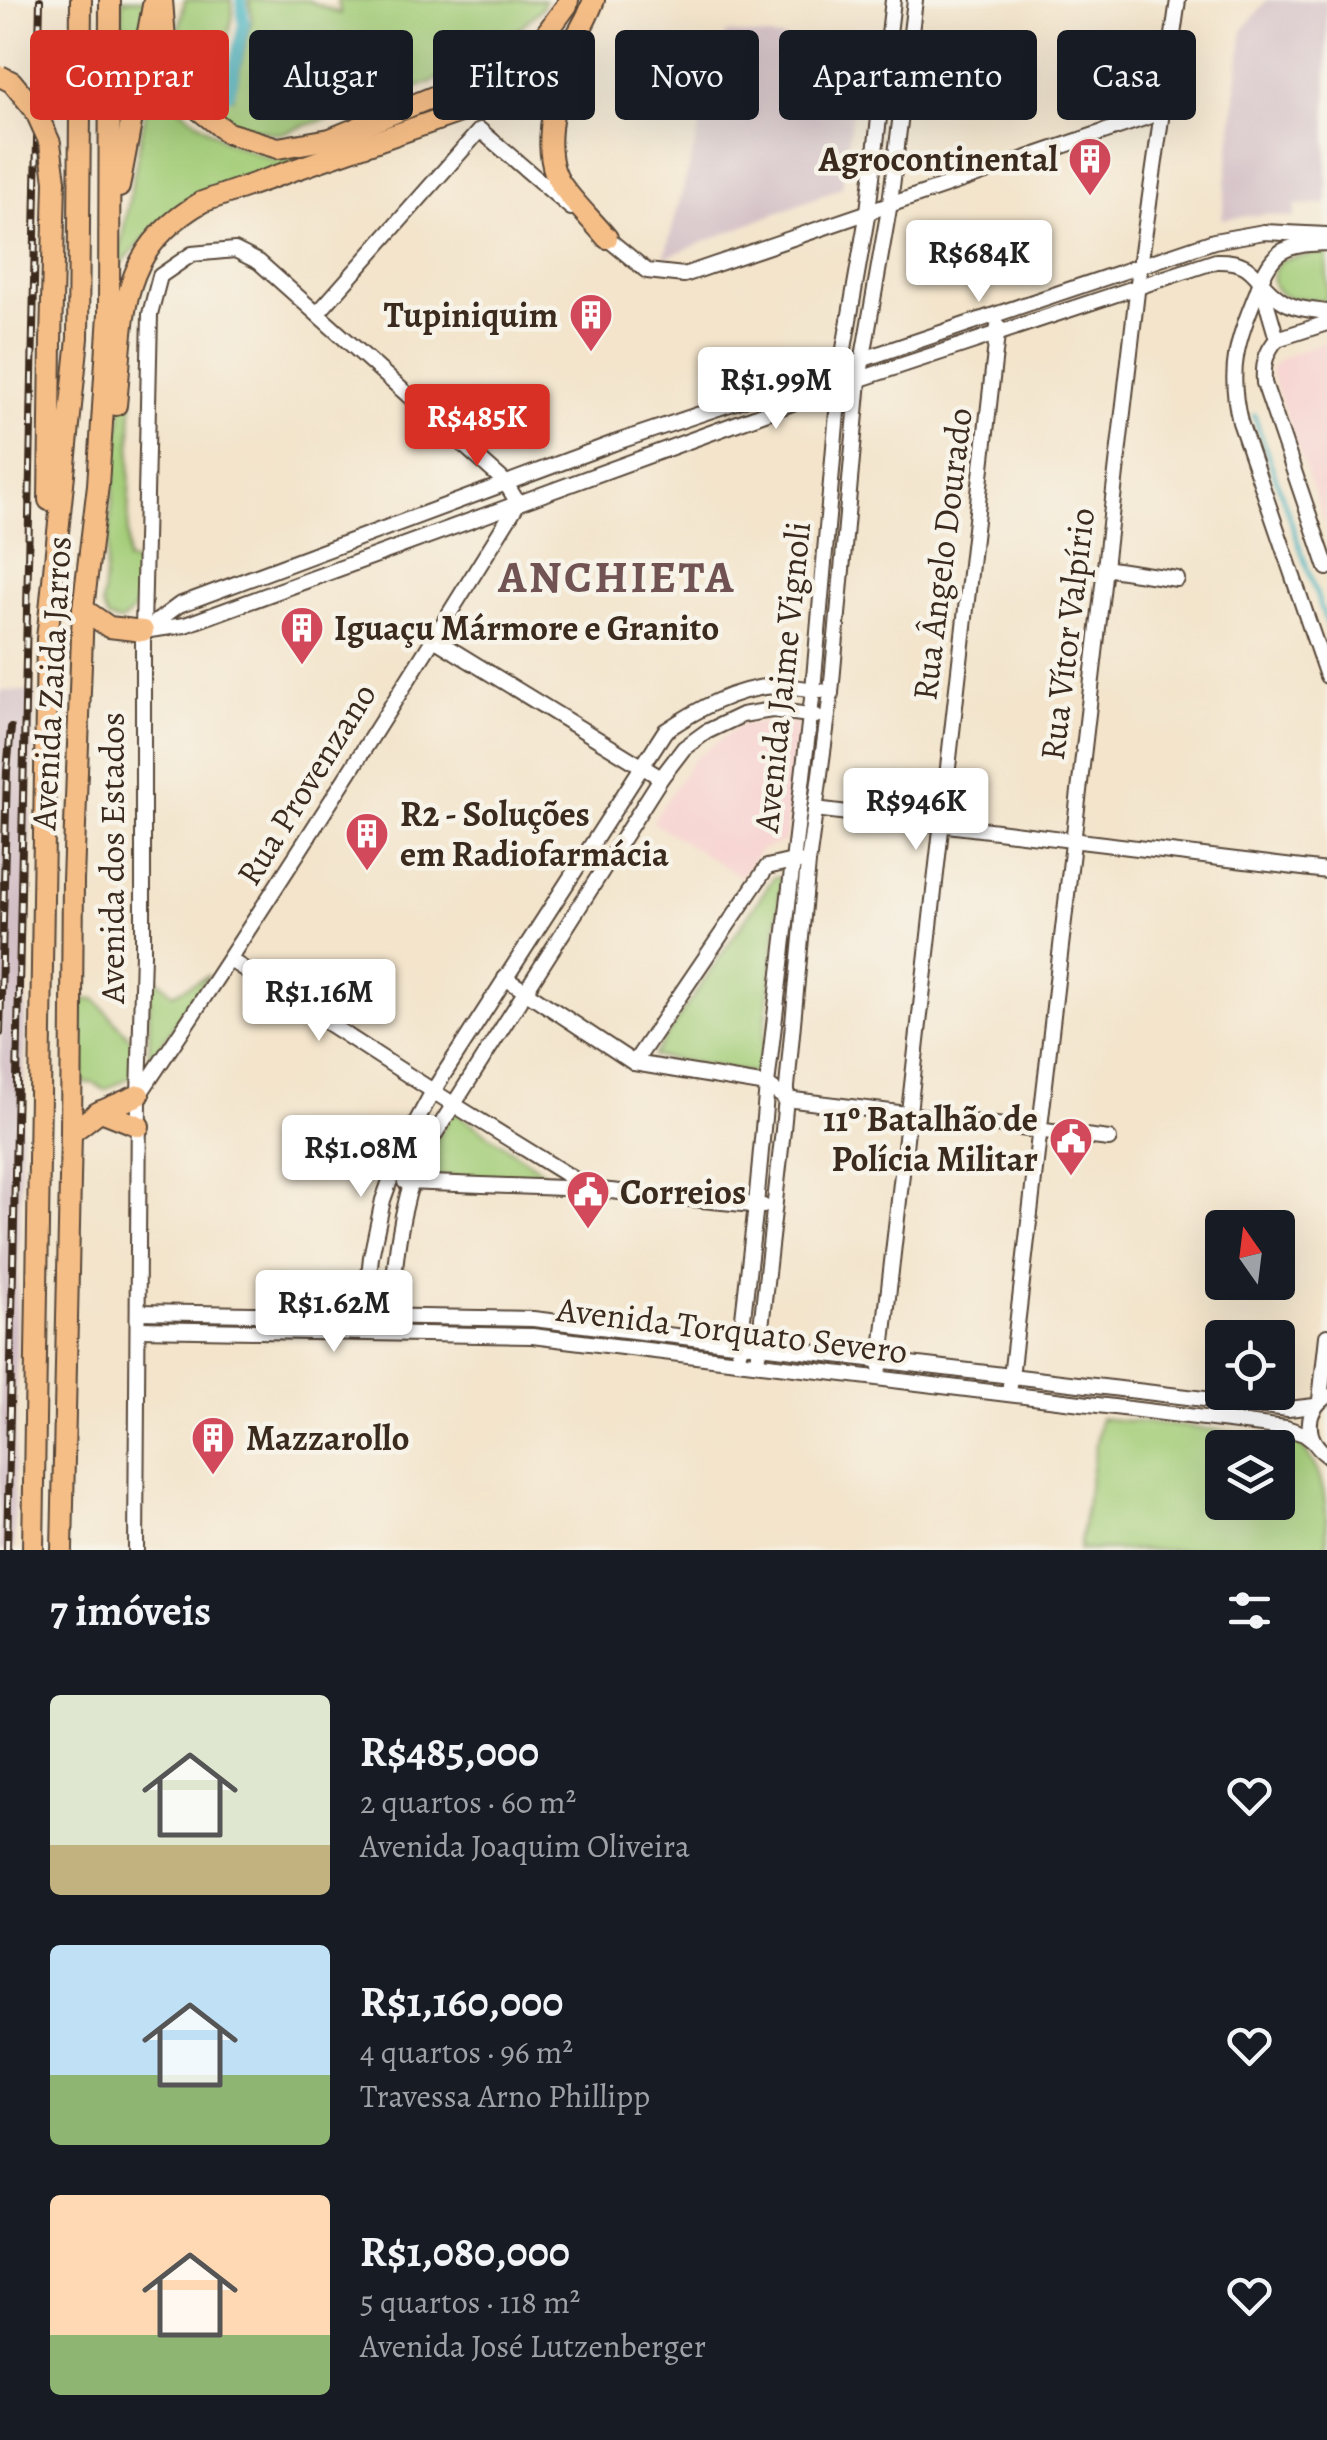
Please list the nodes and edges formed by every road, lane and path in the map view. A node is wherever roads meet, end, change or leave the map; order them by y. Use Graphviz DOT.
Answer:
graph roads {
  1 [pos="81,0"];
  2 [pos="110,0"];
  3 [pos="154,0"];
  4 [pos="162,0"];
  5 [pos="568,0"];
  6 [pos="594,0"];
  7 [pos="893,0"];
  8 [pos="915,0"];
  9 [pos="1178,0"];
  10 [pos="581,30"];
  11 [pos="1174,30"];
  12 [pos="0,76"];
  13 [pos="439,120"];
  14 [pos="553,120"];
  15 [pos="1138,120"];
  16 [pos="1161,120"];
  17 [pos="890,203"];
  18 [pos="868,211"];
  19 [pos="1327,235"];
  20 [pos="110,238"];
  21 [pos="607,238"];
  22 [pos="1327,243"];
  23 [pos="1140,266"];
  24 [pos="1260,283"];
  25 [pos="1137,287"];
  26 [pos="1327,312"];
  27 [pos="318,313"];
  28 [pos="1000,313"];
  29 [pos="1327,323"];
  30 [pos="960,326"];
  31 [pos="998,333"];
  32 [pos="1277,339"];
  33 [pos="862,359"];
  34 [pos="840,366"];
  35 [pos="859,380"];
  36 [pos="839,386"];
  37 [pos="614,443"];
  38 [pos="622,465"];
  39 [pos="505,482"];
  40 [pos="98,485"];
  41 [pos="518,503"];
  42 [pos="1104,568"];
  43 [pos="1327,568"];
  44 [pos="1176,579"];
  45 [pos="83,609"];
  46 [pos="144,631"];
  47 [pos="47,639"];
  48 [pos="434,639"];
  49 [pos="1327,676"];
  50 [pos="813,690"];
  51 [pos="831,693"];
  52 [pos="810,716"];
  53 [pos="828,717"];
  54 [pos="642,765"];
  55 [pos="661,778"];
  56 [pos="815,809"];
  57 [pos="941,824"];
  58 [pos="1073,840"];
  59 [pos="800,862"];
  60 [pos="1327,871"];
  61 [pos="230,960"];
  62 [pos="505,978"];
  63 [pos="525,991"];
  64 [pos="634,1063"];
  65 [pos="767,1085"];
  66 [pos="433,1091"];
  67 [pos="140,1094"];
  68 [pos="786,1100"];
  69 [pos="453,1104"];
  70 [pos="101,1111"];
  71 [pos="908,1116"];
  72 [pos="139,1126"];
  73 [pos="1039,1131"];
  74 [pos="71,1133"];
  75 [pos="1109,1139"];
  76 [pos="391,1179"];
  77 [pos="410,1183"];
  78 [pos="590,1189"];
  79 [pos="756,1205"];
  80 [pos="773,1207"];
  81 [pos="138,1312"];
  82 [pos="256,1314"];
  83 [pos="366,1316"];
  84 [pos="392,1317"];
  85 [pos="138,1329"];
  86 [pos="254,1331"];
  87 [pos="632,1331"];
  88 [pos="362,1333"];
  89 [pos="391,1334"];
  90 [pos="1327,1336"];
  91 [pos="740,1344"];
  92 [pos="759,1346"];
  93 [pos="629,1348"];
  94 [pos="738,1361"];
  95 [pos="880,1361"];
  96 [pos="756,1364"];
  97 [pos="1011,1376"];
  98 [pos="878,1378"];
  99 [pos="1009,1394"];
  100 [pos="1321,1400"];
  101 [pos="1322,1452"];
  102 [pos="33,1550"];
  103 [pos="62,1550"];
  104 [pos="136,1550"];
  1 -- 47 [label="highway, Avenida Zaida Jarros"];
  2 -- 20 [label="highway, Avenida Zaida Jarros"];
  3 -- 20 [label="highway"];
  4 -- 5 [label="highway"];
  6 -- 10 [label="highway"];
  7 -- 18 [label="street, Avenida Jaime Vignoli"];
  8 -- 17 [label="street, Avenida Jaime Vignoli"];
  9 -- 11 [label="street, Rua Vítor Valpírio"];
  12 -- 47 [label="highway, bridge"];
  13 -- 40 [label="highway"];
  14 -- 21 [label="highway"];
  15 -- 17 [label="street"];
  16 -- 23 [label="street, Rua Vítor Valpírio"];
  17 -- 18 [label="street"];
  17 -- 33 [label="street, Avenida Jaime Vignoli"];
  18 -- 21 [label="street"];
  18 -- 34 [label="street, Avenida Jaime Vignoli"];
  19 -- 23 [label="street"];
  20 -- 40 [label="highway, Avenida Zaida Jarros"];
  21 -- 27 [label="street"];
  22 -- 24 [label="street"];
  23 -- 25 [label="street, Rua Vítor Valpírio"];
  23 -- 28 [label="street"];
  24 -- 25 [label="street"];
  24 -- 26 [label="street"];
  24 -- 32 [label="street"];
  24 -- 49 [label="street"];
  25 -- 31 [label="street"];
  25 -- 42 [label="street, Rua Vítor Valpírio"];
  27 -- 39 [label="street"];
  27 -- 46 [label="street, Avenida dos Estados"];
  28 -- 30 [label="street"];
  28 -- 31 [label="street, Rua Ângelo Dourado"];
  29 -- 32 [label="street"];
  30 -- 31 [label="street"];
  30 -- 33 [label="street"];
  31 -- 35 [label="street"];
  31 -- 57 [label="street, Rua Ângelo Dourado"];
  32 -- 43 [label="street"];
  33 -- 34 [label="street"];
  33 -- 35 [label="street, Avenida Jaime Vignoli"];
  34 -- 36 [label="street, Avenida Jaime Vignoli"];
  34 -- 37 [label="street"];
  35 -- 36 [label="street"];
  35 -- 51 [label="street, Avenida Jaime Vignoli"];
  36 -- 38 [label="street"];
  36 -- 50 [label="street, Avenida Jaime Vignoli"];
  37 -- 38 [label="street"];
  37 -- 39 [label="street"];
  38 -- 41 [label="street"];
  39 -- 41 [label="street"];
  39 -- 46 [label="street"];
  40 -- 45 [label="highway, Avenida Zaida Jarros"];
  41 -- 46 [label="street"];
  41 -- 48 [label="street, Rua Provenzano"];
  42 -- 44 [label="street"];
  42 -- 58 [label="street, Rua Vítor Valpírio"];
  45 -- 46 [label="highway"];
  45 -- 74 [label="highway, Avenida Zaida Jarros"];
  46 -- 67 [label="street, Avenida dos Estados"];
  47 -- 102 [label="highway, Avenida Zaida Jarros"];
  48 -- 54 [label="street"];
  48 -- 61 [label="street, Rua Provenzano"];
  50 -- 51 [label="street"];
  50 -- 52 [label="street, Avenida Jaime Vignoli"];
  50 -- 54 [label="street"];
  51 -- 53 [label="street, Avenida Jaime Vignoli"];
  52 -- 53 [label="street"];
  52 -- 55 [label="street"];
  52 -- 59 [label="street, Avenida Jaime Vignoli"];
  53 -- 56 [label="street, Avenida Jaime Vignoli"];
  54 -- 55 [label="street"];
  54 -- 62 [label="street"];
  55 -- 63 [label="street"];
  56 -- 57 [label="street"];
  56 -- 59 [label="street, Avenida Jaime Vignoli"];
  57 -- 58 [label="street"];
  57 -- 71 [label="street, Rua Ângelo Dourado"];
  58 -- 60 [label="street"];
  58 -- 73 [label="street, Rua Vítor Valpírio"];
  59 -- 64 [label="street"];
  59 -- 65 [label="street, Avenida Jaime Vignoli"];
  59 -- 68 [label="street, Avenida Jaime Vignoli"];
  61 -- 66 [label="street"];
  61 -- 67 [label="street, Rua Provenzano"];
  62 -- 63 [label="street"];
  62 -- 66 [label="street"];
  63 -- 64 [label="street"];
  63 -- 69 [label="street"];
  64 -- 65 [label="street"];
  65 -- 68 [label="street"];
  65 -- 79 [label="street, Avenida Jaime Vignoli"];
  66 -- 69 [label="street"];
  66 -- 76 [label="street"];
  67 -- 70 [label="highway"];
  67 -- 72 [label="street, Avenida dos Estados"];
  68 -- 71 [label="street"];
  68 -- 80 [label="street, Avenida Jaime Vignoli"];
  69 -- 77 [label="street"];
  69 -- 78 [label="street"];
  70 -- 72 [label="highway"];
  70 -- 74 [label="highway"];
  71 -- 73 [label="street"];
  71 -- 95 [label="street, Rua Ângelo Dourado"];
  72 -- 81 [label="street, Avenida dos Estados"];
  73 -- 75 [label="street"];
  73 -- 97 [label="street, Rua Vítor Valpírio"];
  74 -- 103 [label="highway, Avenida Zaida Jarros"];
  76 -- 77 [label="street"];
  76 -- 83 [label="street"];
  77 -- 78 [label="street"];
  77 -- 84 [label="street"];
  78 -- 79 [label="street"];
  79 -- 80 [label="street"];
  79 -- 91 [label="street, Avenida Jaime Vignoli"];
  80 -- 92 [label="street, Avenida Jaime Vignoli"];
  81 -- 82 [label="street, Avenida Torquato Severo"];
  81 -- 85 [label="street, Avenida dos Estados"];
  82 -- 83 [label="street, Avenida Torquato Severo"];
  82 -- 86 [label="street"];
  83 -- 84 [label="street, Avenida Torquato Severo"];
  83 -- 88 [label="street"];
  84 -- 87 [label="street, Avenida Torquato Severo"];
  84 -- 89 [label="street"];
  85 -- 86 [label="street, Avenida Torquato Severo"];
  85 -- 104 [label="street, Avenida dos Estados"];
  86 -- 88 [label="street, Avenida Torquato Severo"];
  87 -- 91 [label="street, Avenida Torquato Severo"];
  87 -- 93 [label="street"];
  88 -- 89 [label="street, Avenida Torquato Severo"];
  89 -- 93 [label="street, Avenida Torquato Severo"];
  90 -- 100 [label="street"];
  91 -- 92 [label="street, Avenida Torquato Severo"];
  91 -- 94 [label="street, Avenida Jaime Vignoli"];
  92 -- 95 [label="street, Avenida Torquato Severo"];
  92 -- 96 [label="street, Avenida Jaime Vignoli"];
  93 -- 94 [label="street, Avenida Torquato Severo"];
  94 -- 96 [label="street, Avenida Torquato Severo"];
  95 -- 97 [label="street, Avenida Torquato Severo"];
  95 -- 98 [label="street, Rua Ângelo Dourado"];
  96 -- 98 [label="street, Avenida Torquato Severo"];
  97 -- 99 [label="street, Rua Vítor Valpírio"];
  97 -- 100 [label="street, Avenida Torquato Severo"];
  98 -- 99 [label="street, Avenida Torquato Severo"];
  99 -- 101 [label="street, Avenida Torquato Severo"];
  100 -- 101 [label="street"];
}
